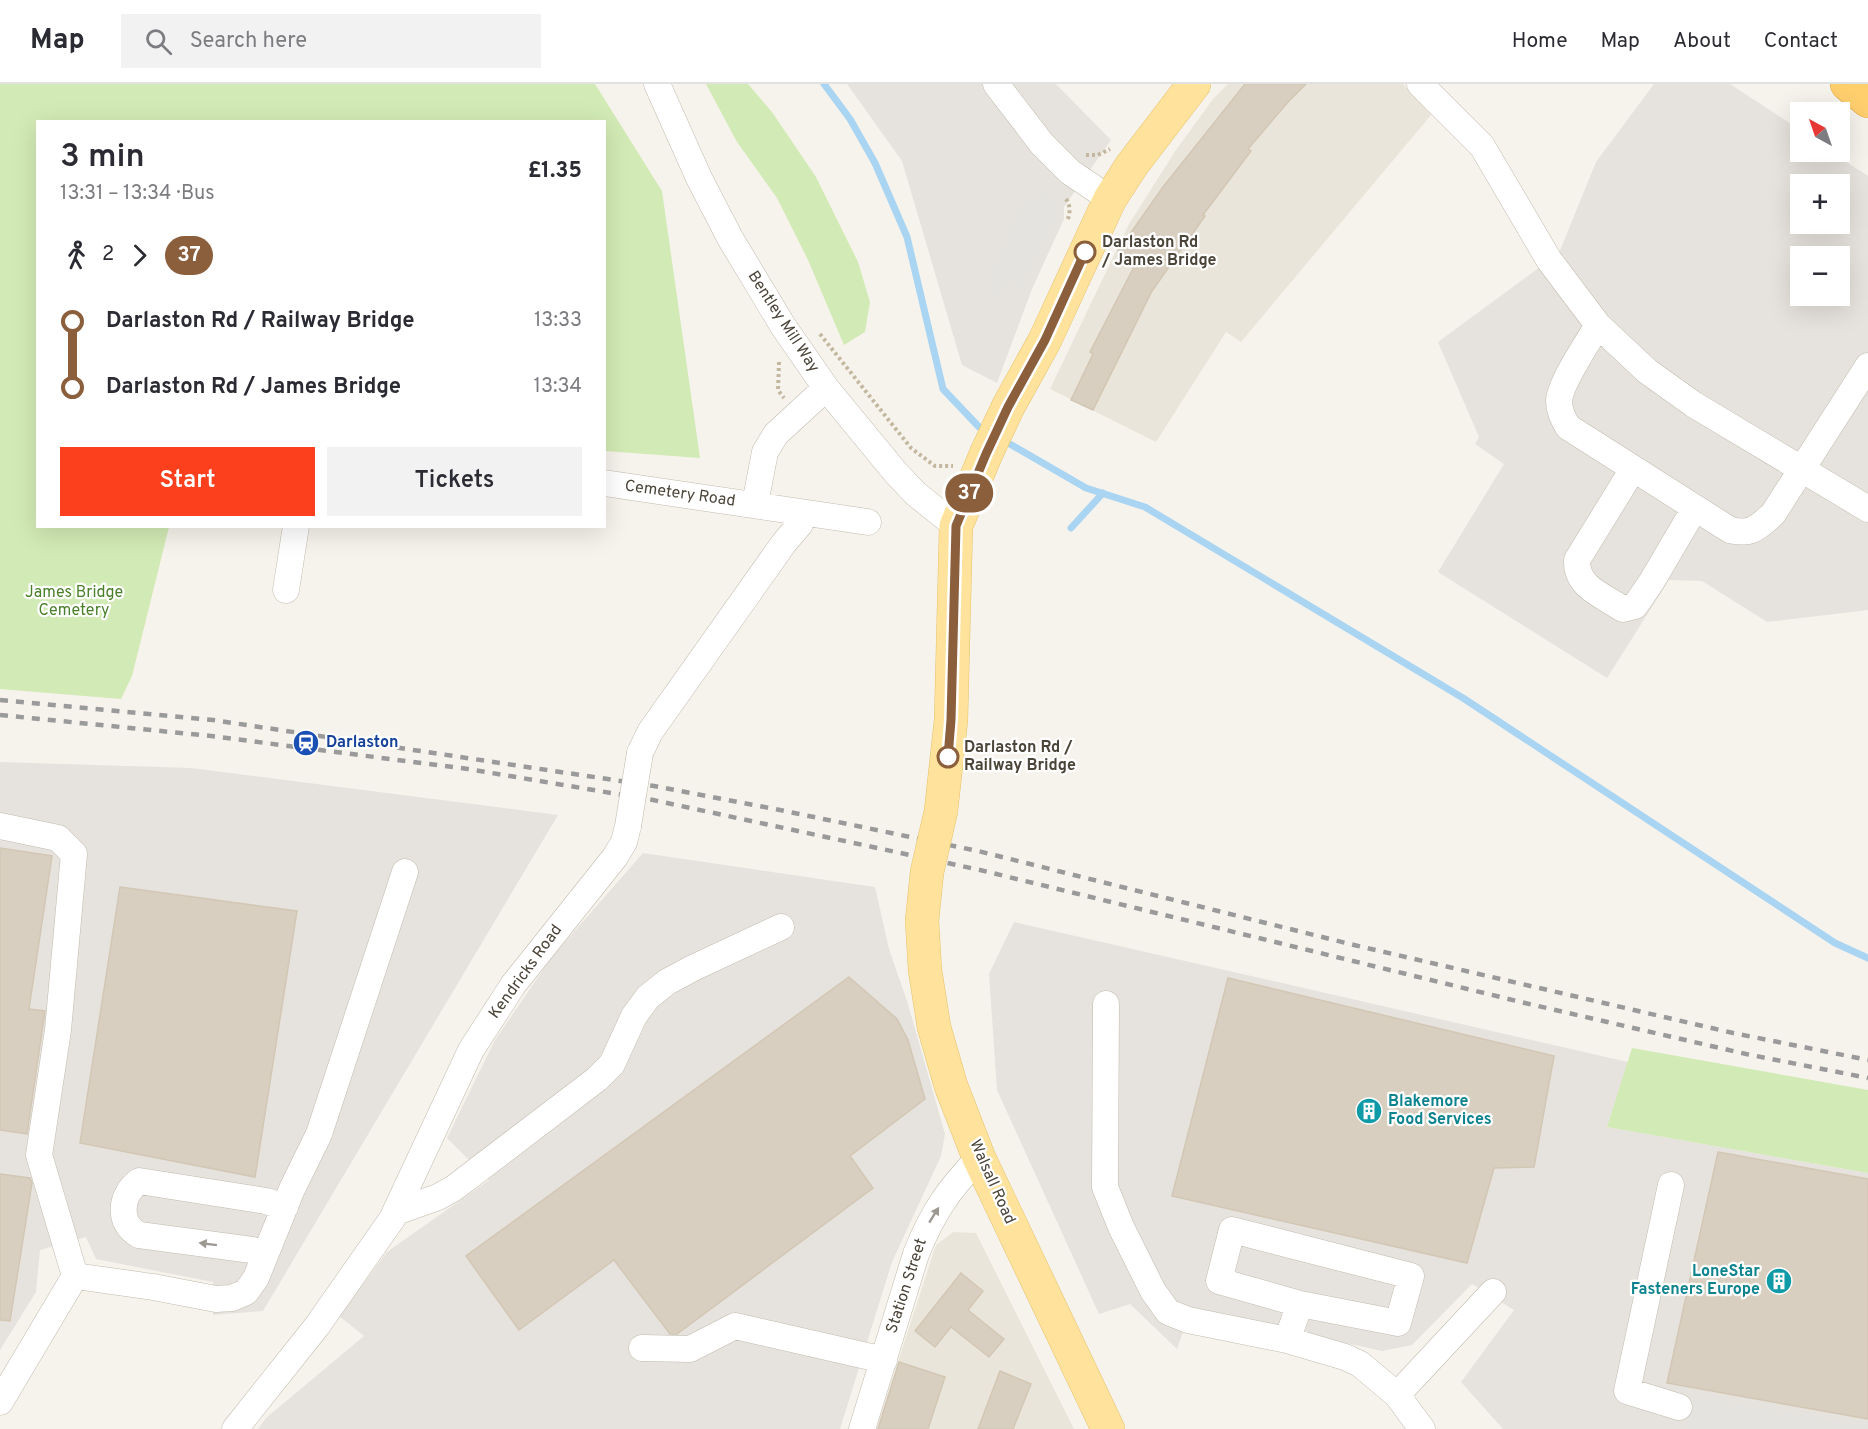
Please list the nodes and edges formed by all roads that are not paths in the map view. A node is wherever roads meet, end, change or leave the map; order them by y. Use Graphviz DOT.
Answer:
graph roads {
  1 [pos="657,84"];
  2 [pos="996,84"];
  3 [pos="1194,84"];
  4 [pos="1420,84"];
  5 [pos="1847,84"];
  6 [pos="1868,101"];
  7 [pos="1110,199"];
  8 [pos="1598,325"];
  9 [pos="1868,366"];
  10 [pos="826,388"];
  11 [pos="1633,469"];
  12 [pos="1803,470"];
  13 [pos="606,483"];
  14 [pos="755,504"];
  15 [pos="1695,508"];
  16 [pos="1868,509"];
  17 [pos="804,513"];
  18 [pos="868,522"];
  19 [pos="956,526"];
  20 [pos="296,528"];
  21 [pos="286,590"];
  22 [pos="0,826"];
  23 [pos="405,872"];
  24 [pos="781,927"];
  25 [pos="1106,1004"];
  26 [pos="979,1158"];
  27 [pos="1671,1185"];
  28 [pos="285,1207"];
  29 [pos="396,1212"];
  30 [pos="265,1254"];
  31 [pos="75,1276"];
  32 [pos="1493,1292"];
  33 [pos="1300,1304"];
  34 [pos="1287,1340"];
  35 [pos="642,1348"];
  36 [pos="884,1360"];
  37 [pos="1397,1395"];
  38 [pos="0,1402"];
  39 [pos="1678,1407"];
  40 [pos="235,1429"];
  41 [pos="862,1429"];
  42 [pos="1108,1429"];
  43 [pos="1422,1429"];
  1 -- 10 [label="street, Bentley Mill Way"];
  2 -- 7 [label="street"];
  3 -- 7 [label="main road"];
  4 -- 8 [label="street"];
  5 -- 6 [label="highway"];
  7 -- 19 [label="main road"];
  8 -- 11 [label="street"];
  8 -- 12 [label="street"];
  9 -- 12 [label="street"];
  10 -- 14 [label="street, Cemetery Road"];
  10 -- 19 [label="street, Bentley Mill Way"];
  11 -- 15 [label="street"];
  11 -- 15 [label="street"];
  12 -- 15 [label="street"];
  12 -- 16 [label="street"];
  13 -- 14 [label="street, Cemetery Road"];
  14 -- 17 [label="street, Cemetery Road"];
  17 -- 18 [label="street, Cemetery Road"];
  17 -- 29 [label="street, Kendricks Road, bridge"];
  19 -- 26 [label="main road, Walsall Road, bridge"];
  20 -- 21 [label="street"];
  22 -- 31 [label="street"];
  23 -- 28 [label="street"];
  24 -- 29 [label="street"];
  25 -- 34 [label="street"];
  36 -- 26 [label="street, Station Street, one-way"];
  26 -- 42 [label="main road, Walsall Road"];
  27 -- 39 [label="street"];
  28 -- 30 [label="street"];
  30 -- 28 [label="street, one-way"];
  29 -- 40 [label="street, Kendricks Road"];
  30 -- 31 [label="street"];
  31 -- 38 [label="street"];
  32 -- 37 [label="street"];
  33 -- 33 [label="street"];
  33 -- 34 [label="street"];
  34 -- 37 [label="street"];
  35 -- 36 [label="street"];
  36 -- 41 [label="street, Station Street"];
  37 -- 43 [label="street"];
}
